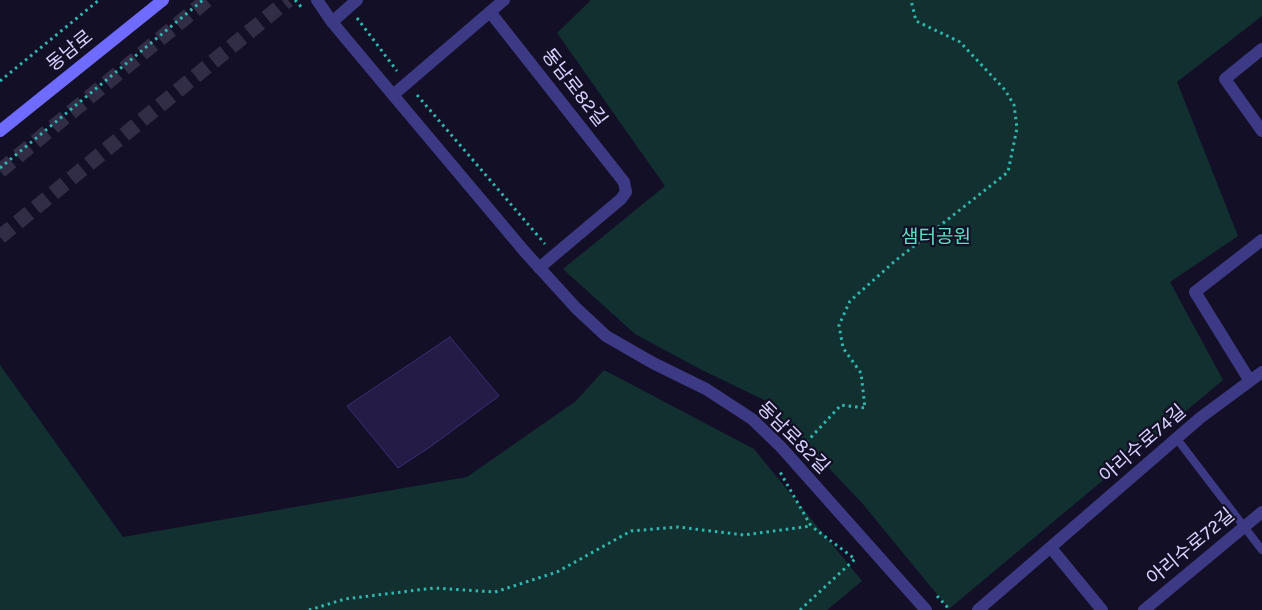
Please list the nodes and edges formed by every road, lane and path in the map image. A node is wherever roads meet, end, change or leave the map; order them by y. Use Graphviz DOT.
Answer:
graph roads {
  1 [pos="99,0"];
  2 [pos="162,0"];
  3 [pos="203,0"];
  4 [pos="317,0"];
  5 [pos="504,0"];
  6 [pos="911,0"];
  7 [pos="353,3"];
  8 [pos="490,12"];
  9 [pos="332,22"];
  10 [pos="1262,49"];
  11 [pos="0,81"];
  12 [pos="407,83"];
  13 [pos="393,95"];
  14 [pos="0,131"];
  15 [pos="1262,131"];
  16 [pos="0,168"];
  17 [pos="1262,240"];
  18 [pos="545,244"];
  19 [pos="539,268"];
  20 [pos="1262,372"];
  21 [pos="1250,380"];
  22 [pos="824,423"];
  23 [pos="1176,439"];
  24 [pos="780,472"];
  25 [pos="1262,512"];
  26 [pos="811,526"];
  27 [pos="1244,527"];
  28 [pos="1051,548"];
  29 [pos="1262,550"];
  30 [pos="309,610"];
  31 [pos="800,610"];
  32 [pos="926,610"];
  33 [pos="978,610"];
  34 [pos="1102,610"];
  35 [pos="1144,610"];
  1 -- 11 [label="path"];
  2 -- 14 [label="main road, 동남로"];
  3 -- 16 [label="path"];
  4 -- 9 [label="street, 동남로82길"];
  5 -- 8 [label="street"];
  6 -- 22 [label="path"];
  7 -- 9 [label="street"];
  7 -- 12 [label="path"];
  8 -- 12 [label="street"];
  8 -- 19 [label="street, 동남로82길"];
  9 -- 13 [label="street, 동남로82길"];
  10 -- 15 [label="street"];
  12 -- 13 [label="street"];
  12 -- 18 [label="path"];
  13 -- 19 [label="street, 동남로82길"];
  17 -- 21 [label="street"];
  19 -- 32 [label="street, 동남로82길"];
  20 -- 21 [label="street, 아리수로74길"];
  21 -- 23 [label="street, 아리수로74길"];
  23 -- 27 [label="lane"];
  23 -- 28 [label="street, 아리수로74길"];
  24 -- 26 [label="path"];
  25 -- 27 [label="street, 아리수로72길"];
  26 -- 30 [label="path"];
  26 -- 31 [label="path"];
  27 -- 29 [label="lane"];
  27 -- 35 [label="street, 아리수로72길"];
  28 -- 33 [label="street, 아리수로74길"];
  28 -- 34 [label="street"];
}
